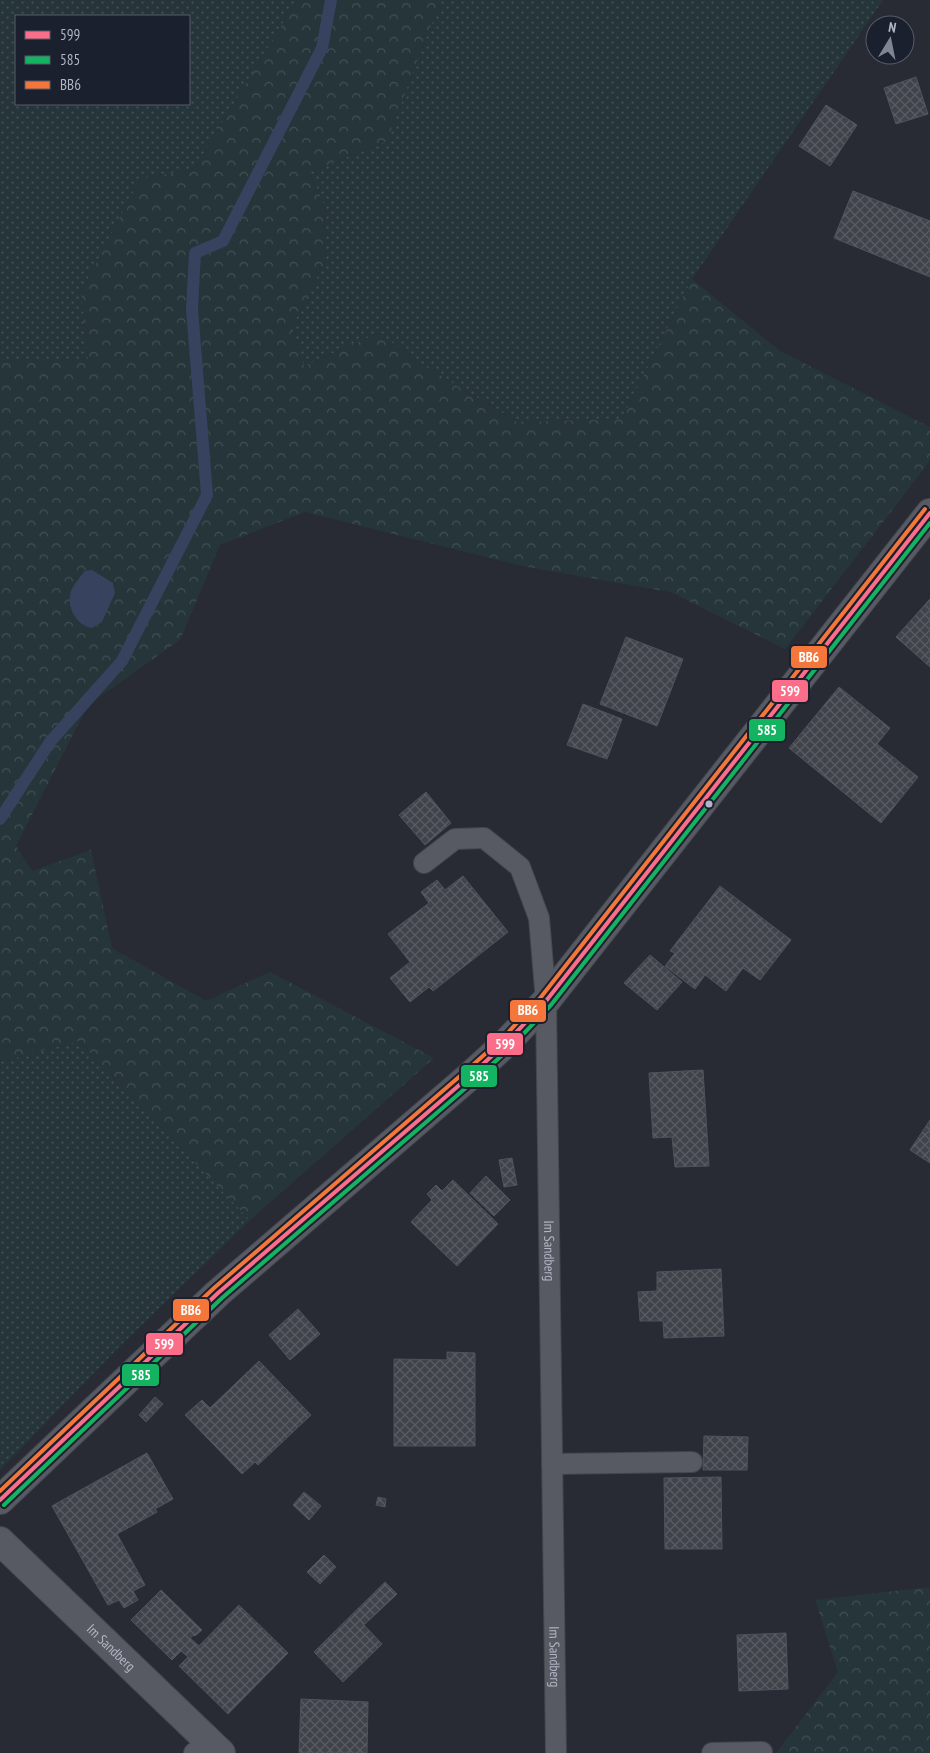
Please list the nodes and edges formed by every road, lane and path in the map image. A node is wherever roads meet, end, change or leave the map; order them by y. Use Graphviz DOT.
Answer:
graph roads {
  1 [pos="930,513"];
  2 [pos="424,863"];
  3 [pos="546,1001"];
  4 [pos="692,1462"];
  5 [pos="552,1464"];
  6 [pos="0,1500"];
  7 [pos="0,1541"];
  8 [pos="208,1749"];
  9 [pos="762,1752"];
  10 [pos="556,1753"];
  11 [pos="712,1753"];
  1 -- 3 [label="street"];
  2 -- 3 [label="lane, Im Sandberg"];
  3 -- 5 [label="lane, Im Sandberg"];
  3 -- 6 [label="street"];
  4 -- 5 [label="lane"];
  5 -- 10 [label="lane, Im Sandberg"];
  7 -- 8 [label="street, Im Sandberg"];
  9 -- 11 [label="lane"];
}
